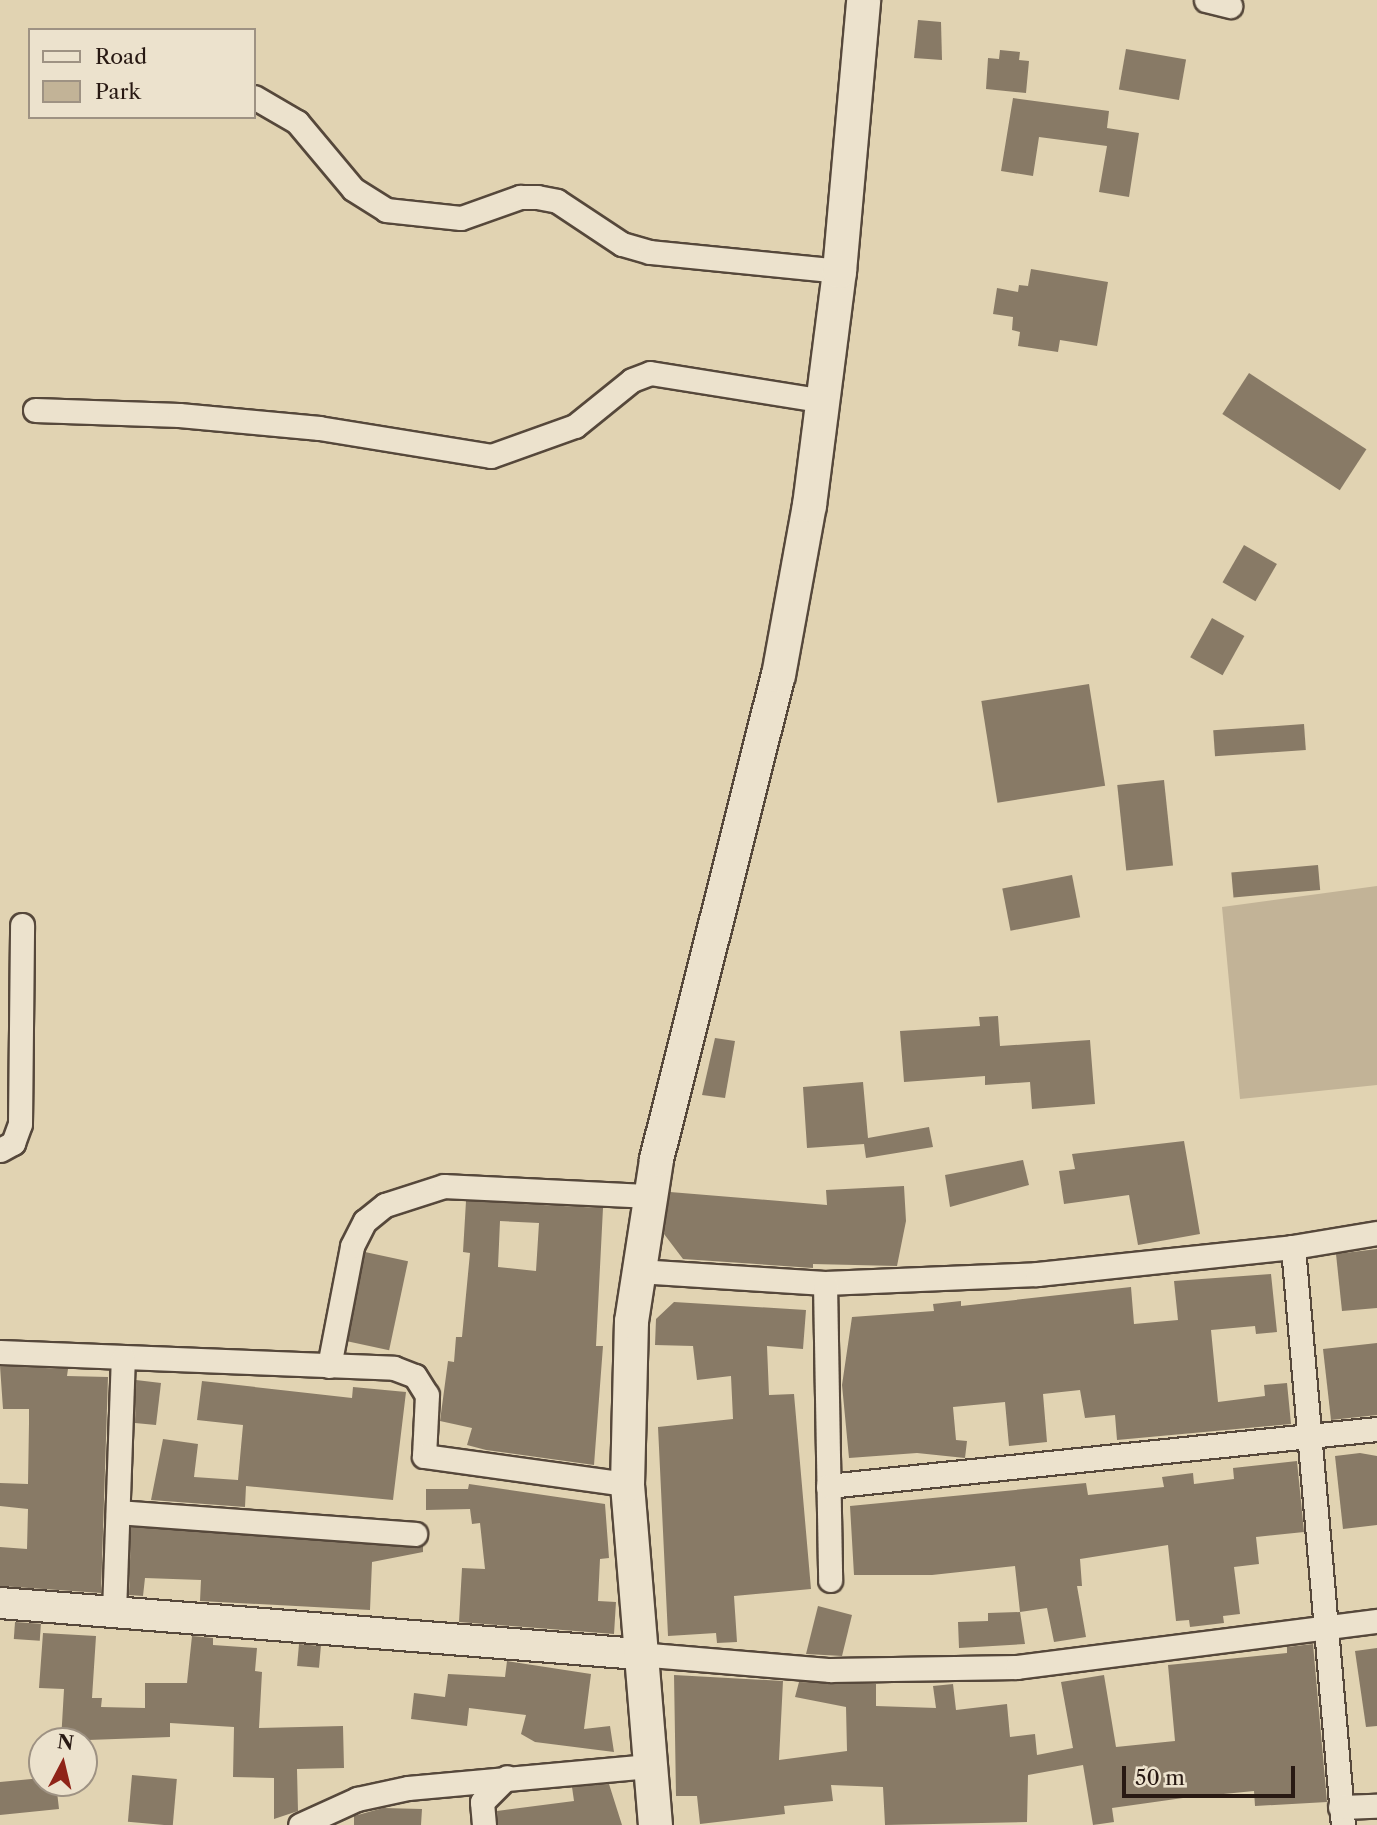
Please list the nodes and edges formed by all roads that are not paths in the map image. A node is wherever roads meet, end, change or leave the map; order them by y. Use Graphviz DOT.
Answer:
graph roads {
  1 [pos="863,0"];
  2 [pos="1206,0"];
  3 [pos="1230,6"];
  4 [pos="256,98"];
  5 [pos="839,271"];
  6 [pos="825,401"];
  7 [pos="35,410"];
  8 [pos="22,925"];
  9 [pos="0,1150"];
  10 [pos="650,1196"];
  11 [pos="1377,1233"];
  12 [pos="1293,1247"];
  13 [pos="638,1271"];
  14 [pos="825,1283"];
  15 [pos="0,1352"];
  16 [pos="122,1358"];
  17 [pos="329,1366"];
  18 [pos="1377,1429"];
  19 [pos="1313,1436"];
  20 [pos="627,1484"];
  21 [pos="828,1486"];
  22 [pos="118,1512"];
  23 [pos="415,1534"];
  24 [pos="830,1580"];
  25 [pos="0,1603"];
  26 [pos="34,1606"];
  27 [pos="114,1612"];
  28 [pos="0,1621"];
  29 [pos="1377,1621"];
  30 [pos="1327,1629"];
  31 [pos="638,1654"];
  32 [pos="649,1766"];
  33 [pos="507,1777"];
  34 [pos="1377,1805"];
  35 [pos="1342,1816"];
  36 [pos="300,1825"];
  37 [pos="484,1825"];
  38 [pos="655,1825"];
  1 -- 5 [label="main road"];
  2 -- 3 [label="street"];
  4 -- 5 [label="street"];
  5 -- 6 [label="main road"];
  6 -- 7 [label="street"];
  6 -- 10 [label="main road"];
  8 -- 9 [label="street"];
  10 -- 13 [label="main road"];
  10 -- 17 [label="street"];
  11 -- 12 [label="street"];
  12 -- 14 [label="street"];
  12 -- 19 [label="street"];
  13 -- 14 [label="street"];
  13 -- 20 [label="main road"];
  14 -- 21 [label="street"];
  15 -- 16 [label="street"];
  16 -- 17 [label="street"];
  16 -- 22 [label="street"];
  17 -- 20 [label="street"];
  18 -- 19 [label="street"];
  19 -- 21 [label="street"];
  19 -- 30 [label="street"];
  20 -- 31 [label="main road"];
  21 -- 24 [label="street"];
  22 -- 23 [label="street"];
  22 -- 27 [label="street"];
  25 -- 26 [label="street"];
  26 -- 27 [label="street"];
  26 -- 28 [label="street"];
  27 -- 31 [label="street"];
  29 -- 30 [label="street"];
  30 -- 31 [label="street"];
  30 -- 35 [label="street"];
  31 -- 32 [label="main road"];
  32 -- 33 [label="street"];
  32 -- 38 [label="main road"];
  33 -- 36 [label="street"];
  33 -- 37 [label="street"];
  34 -- 35 [label="street"];
}
